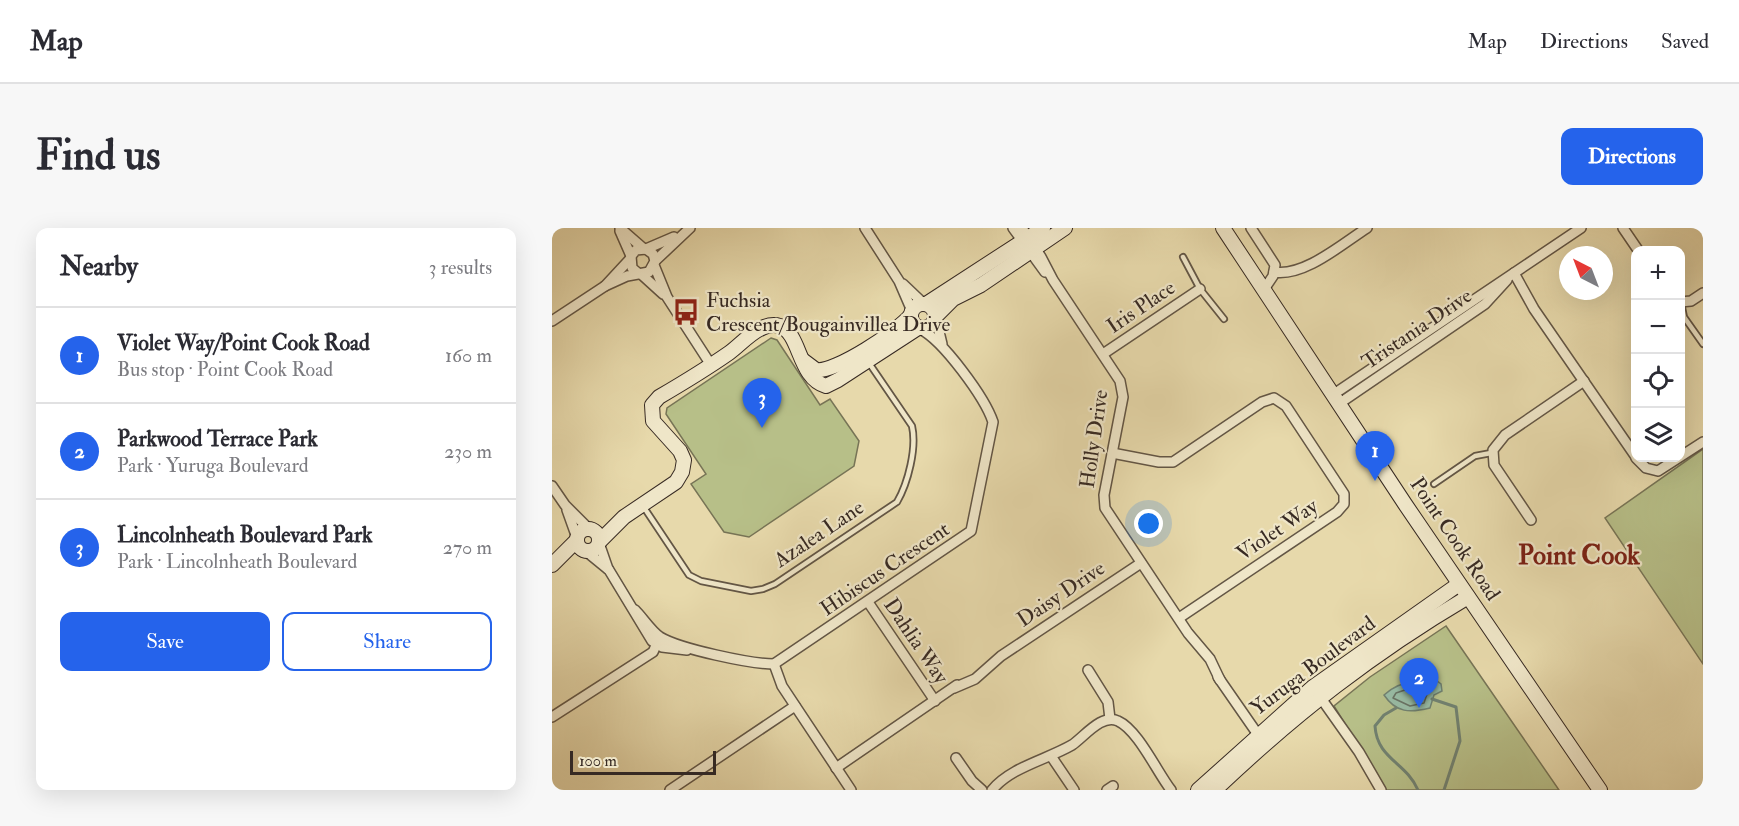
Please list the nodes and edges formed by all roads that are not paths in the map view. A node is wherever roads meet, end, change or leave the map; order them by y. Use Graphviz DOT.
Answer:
graph roads {
  1 [pos="619,228"];
  2 [pos="865,228"];
  3 [pos="1013,228"];
  4 [pos="1043,228"];
  5 [pos="1065,228"];
  6 [pos="1223,228"];
  7 [pos="1251,228"];
  8 [pos="1367,228"];
  9 [pos="1581,228"];
  10 [pos="1623,228"];
  11 [pos="686,231"];
  12 [pos="1027,242"];
  13 [pos="1635,246"];
  14 [pos="645,249"];
  15 [pos="1183,256"];
  16 [pos="630,258"];
  17 [pos="655,263"];
  18 [pos="1274,272"];
  19 [pos="640,273"];
  20 [pos="1511,276"];
  21 [pos="899,280"];
  22 [pos="605,286"];
  23 [pos="1264,288"];
  24 [pos="1200,289"];
  25 [pos="1703,293"];
  26 [pos="667,297"];
  27 [pos="1685,302"];
  28 [pos="925,304"];
  29 [pos="911,313"];
  30 [pos="936,318"];
  31 [pos="1685,318"];
  32 [pos="1224,319"];
  33 [pos="552,321"];
  34 [pos="919,328"];
  35 [pos="942,344"];
  36 [pos="1703,344"];
  37 [pos="1103,354"];
  38 [pos="803,360"];
  39 [pos="867,361"];
  40 [pos="711,365"];
  41 [pos="827,371"];
  42 [pos="1584,381"];
  43 [pos="829,385"];
  44 [pos="1337,399"];
  45 [pos="1703,442"];
  46 [pos="1631,450"];
  47 [pos="1112,453"];
  48 [pos="1491,453"];
  49 [pos="1685,454"];
  50 [pos="1641,462"];
  51 [pos="1672,462"];
  52 [pos="1434,484"];
  53 [pos="552,486"];
  54 [pos="642,504"];
  55 [pos="565,505"];
  56 [pos="624,517"];
  57 [pos="1531,520"];
  58 [pos="590,529"];
  59 [pos="577,539"];
  60 [pos="600,542"];
  61 [pos="586,551"];
  62 [pos="1141,562"];
  63 [pos="553,565"];
  64 [pos="609,570"];
  65 [pos="1460,584"];
  66 [pos="1468,597"];
  67 [pos="868,602"];
  68 [pos="1179,618"];
  69 [pos="657,641"];
  70 [pos="774,664"];
  71 [pos="1088,670"];
  72 [pos="1316,692"];
  73 [pos="935,701"];
  74 [pos="795,706"];
  75 [pos="552,717"];
  76 [pos="1110,719"];
  77 [pos="1261,739"];
  78 [pos="1051,756"];
  79 [pos="956,758"];
  80 [pos="836,768"];
  81 [pos="1597,787"];
  82 [pos="670,790"];
  83 [pos="851,790"];
  84 [pos="982,790"];
  85 [pos="992,790"];
  86 [pos="1074,790"];
  87 [pos="1171,790"];
  88 [pos="1198,790"];
  89 [pos="1215,790"];
  90 [pos="1381,790"];
  1 -- 14 [label="street"];
  1 -- 16 [label="street"];
  2 -- 21 [label="street"];
  3 -- 12 [label="street, Holly Drive"];
  4 -- 12 [label="street"];
  5 -- 12 [label="street"];
  6 -- 23 [label="street, Point Cook Road"];
  7 -- 18 [label="street"];
  8 -- 18 [label="street"];
  9 -- 20 [label="street, Tristania Drive"];
  10 -- 13 [label="street"];
  11 -- 14 [label="street"];
  11 -- 17 [label="street"];
  12 -- 28 [label="street"];
  12 -- 30 [label="street"];
  12 -- 37 [label="street, Holly Drive"];
  14 -- 16 [label="street"];
  14 -- 17 [label="street"];
  15 -- 24 [label="lane, Iris Place"];
  16 -- 19 [label="street"];
  16 -- 22 [label="street"];
  17 -- 19 [label="street"];
  17 -- 26 [label="street"];
  18 -- 23 [label="street"];
  19 -- 22 [label="street"];
  19 -- 26 [label="street"];
  20 -- 42 [label="street"];
  20 -- 44 [label="street, Tristania Drive"];
  21 -- 28 [label="street"];
  21 -- 29 [label="street"];
  22 -- 33 [label="street"];
  23 -- 44 [label="street, Point Cook Road"];
  24 -- 32 [label="lane, Iris Place"];
  24 -- 37 [label="street, Iris Place"];
  25 -- 27 [label="street"];
  26 -- 40 [label="street"];
  28 -- 29 [label="street"];
  28 -- 30 [label="street"];
  29 -- 34 [label="street"];
  29 -- 41 [label="street"];
  30 -- 34 [label="street"];
  30 -- 35 [label="street, Hibiscus Crescent"];
  31 -- 36 [label="lane"];
  34 -- 35 [label="street, Hibiscus Crescent"];
  34 -- 39 [label="street"];
  35 -- 67 [label="street, Hibiscus Crescent"];
  37 -- 47 [label="street, Holly Drive"];
  38 -- 40 [label="street"];
  38 -- 41 [label="street"];
  38 -- 43 [label="street"];
  39 -- 43 [label="street"];
  39 -- 54 [label="lane, Azalea Lane"];
  40 -- 54 [label="street"];
  41 -- 43 [label="street"];
  42 -- 46 [label="street"];
  42 -- 48 [label="street"];
  44 -- 65 [label="street, Point Cook Road"];
  45 -- 49 [label="street"];
  47 -- 62 [label="street, Holly Drive"];
  47 -- 68 [label="street, Violet Way"];
  48 -- 52 [label="lane"];
  48 -- 57 [label="street"];
  50 -- 51 [label="street"];
  53 -- 55 [label="street"];
  54 -- 56 [label="street"];
  55 -- 58 [label="street"];
  55 -- 59 [label="street"];
  56 -- 58 [label="street"];
  56 -- 60 [label="street"];
  58 -- 59 [label="street"];
  58 -- 60 [label="street"];
  59 -- 61 [label="street"];
  59 -- 63 [label="street"];
  60 -- 61 [label="street"];
  60 -- 64 [label="street"];
  61 -- 63 [label="street"];
  61 -- 64 [label="street"];
  62 -- 68 [label="street, Holly Drive"];
  62 -- 73 [label="street, Daisy Drive"];
  64 -- 69 [label="street"];
  65 -- 66 [label="street, Point Cook Road"];
  65 -- 72 [label="street, Yuruga Boulevard"];
  66 -- 72 [label="street, Yuruga Boulevard"];
  66 -- 81 [label="street, Point Cook Road"];
  67 -- 70 [label="street, Hibiscus Crescent"];
  67 -- 73 [label="street, Dahlia Way"];
  68 -- 77 [label="street, Holly Drive"];
  69 -- 70 [label="street"];
  69 -- 75 [label="street"];
  70 -- 74 [label="street"];
  71 -- 76 [label="street"];
  72 -- 77 [label="street, Yuruga Boulevard"];
  72 -- 90 [label="street"];
  73 -- 80 [label="street, Daisy Drive"];
  74 -- 80 [label="street"];
  74 -- 82 [label="street"];
  76 -- 78 [label="street"];
  76 -- 87 [label="street"];
  77 -- 88 [label="street, Yuruga Boulevard"];
  77 -- 89 [label="street, Yuruga Boulevard"];
  78 -- 85 [label="street"];
  78 -- 86 [label="street"];
  79 -- 84 [label="street"];
  80 -- 83 [label="street"];
}
